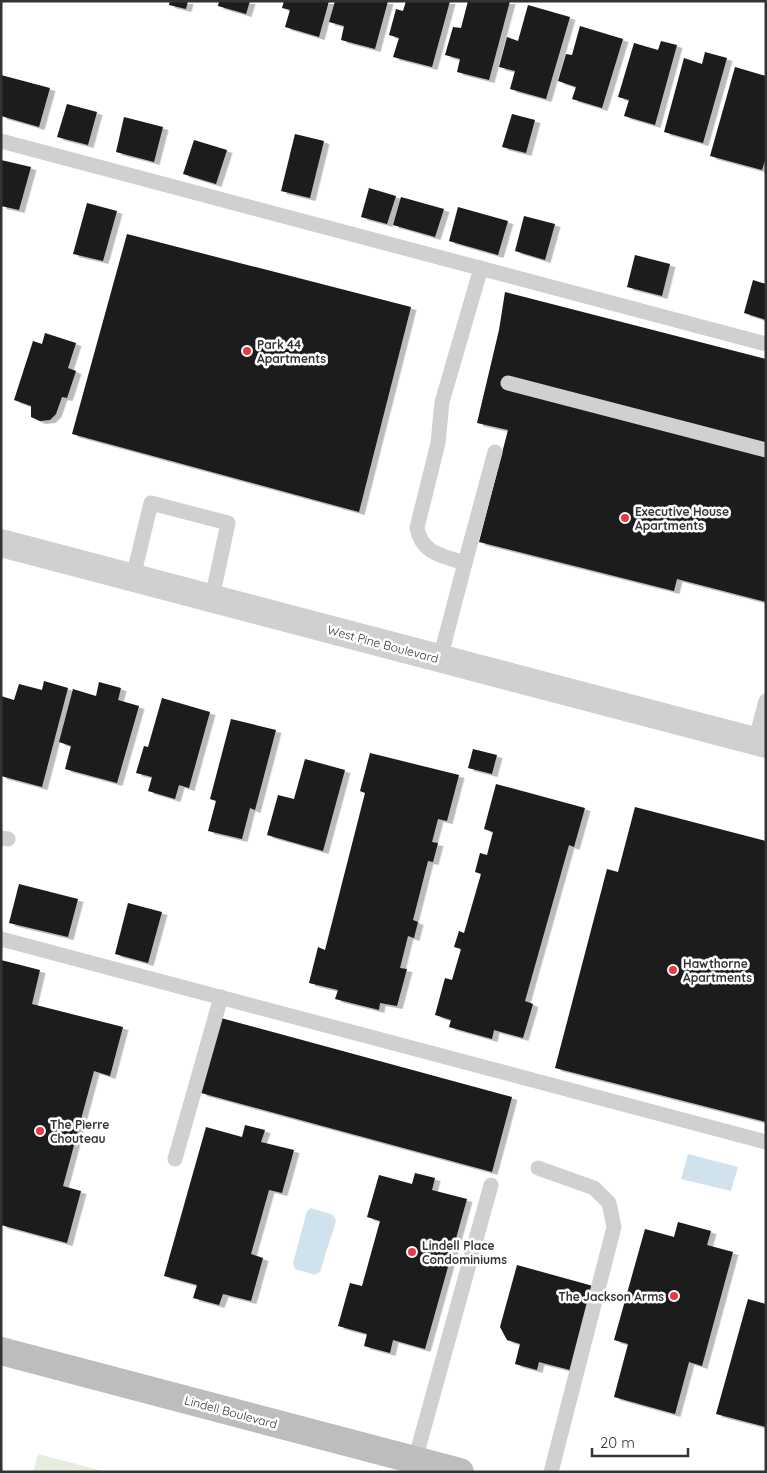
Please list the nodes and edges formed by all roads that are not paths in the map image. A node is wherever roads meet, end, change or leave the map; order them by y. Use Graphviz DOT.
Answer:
graph roads {
  1 [pos="1,141"];
  2 [pos="482,268"];
  3 [pos="766,344"];
  4 [pos="508,383"];
  5 [pos="766,450"];
  6 [pos="495,452"];
  7 [pos="1,542"];
  8 [pos="465,563"];
  9 [pos="133,578"];
  10 [pos="212,598"];
  11 [pos="440,659"];
  12 [pos="766,701"];
  13 [pos="761,743"];
  14 [pos="1,939"];
  15 [pos="221,997"];
  16 [pos="766,1142"];
  17 [pos="175,1159"];
  18 [pos="538,1168"];
  19 [pos="491,1185"];
  20 [pos="1,1351"];
  21 [pos="415,1460"];
  22 [pos="460,1472"];
  23 [pos="551,1472"];
  1 -- 2 [label="lane"];
  2 -- 3 [label="lane"];
  2 -- 8 [label="lane"];
  4 -- 5 [label="lane"];
  6 -- 8 [label="lane"];
  7 -- 9 [label="street, West Pine Boulevard"];
  8 -- 11 [label="lane"];
  9 -- 10 [label="street, West Pine Boulevard"];
  9 -- 10 [label="lane"];
  10 -- 11 [label="street, West Pine Boulevard"];
  11 -- 13 [label="street, West Pine Boulevard"];
  12 -- 13 [label="lane"];
  14 -- 15 [label="lane"];
  15 -- 16 [label="lane"];
  15 -- 17 [label="lane"];
  18 -- 23 [label="lane"];
  19 -- 21 [label="lane"];
  20 -- 21 [label="main road, Lindell Boulevard"];
  21 -- 22 [label="main road, Lindell Boulevard"];
}
